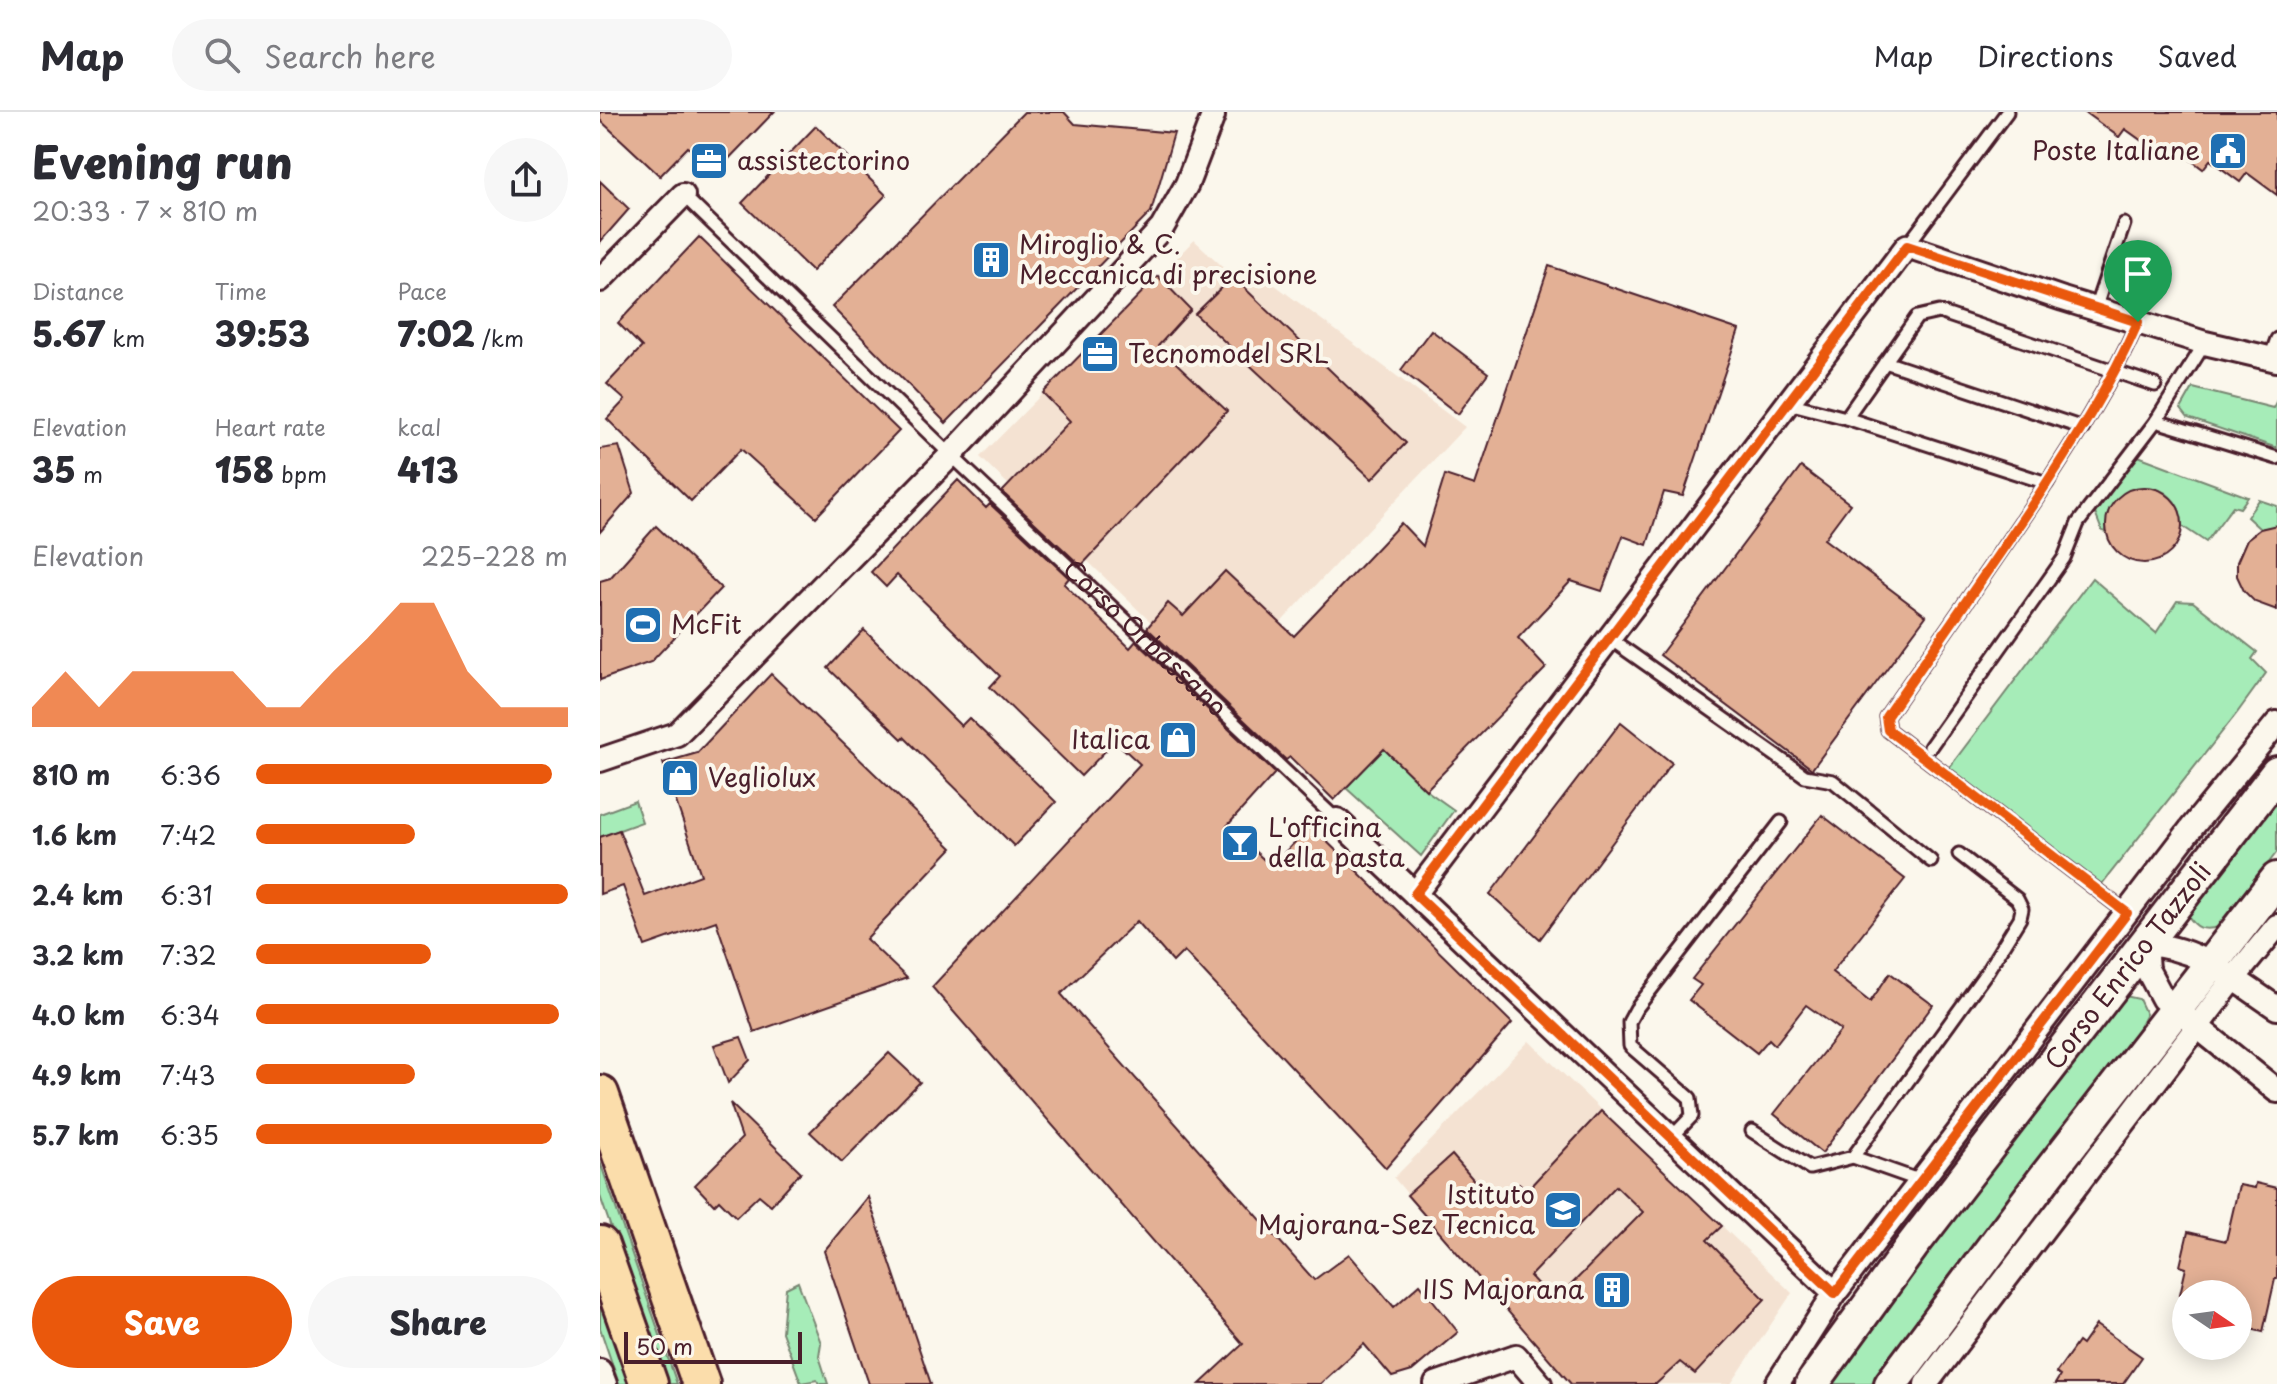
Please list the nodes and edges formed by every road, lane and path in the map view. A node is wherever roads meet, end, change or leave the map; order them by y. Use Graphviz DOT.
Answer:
graph roads {
  1 [pos="2007,112"];
  2 [pos="1213,116"];
  3 [pos="683,195"];
  4 [pos="2124,224"];
  5 [pos="1907,246"];
  6 [pos="600,280"];
  7 [pos="2095,309"];
  8 [pos="2138,322"];
  9 [pos="2205,343"];
  10 [pos="2275,352"];
  11 [pos="1885,362"];
  12 [pos="2116,371"];
  13 [pos="2155,385"];
  14 [pos="1787,403"];
  15 [pos="1846,418"];
  16 [pos="2156,421"];
  17 [pos="2083,428"];
  18 [pos="951,455"];
  19 [pos="2277,458"];
  20 [pos="2047,483"];
  21 [pos="1609,638"];
  22 [pos="2277,723"];
  23 [pos="1930,747"];
  24 [pos="600,760"];
  25 [pos="2277,773"];
  26 [pos="1337,820"];
  27 [pos="1781,822"];
  28 [pos="1959,854"];
  29 [pos="1931,861"];
  30 [pos="2277,879"];
  31 [pos="1415,894"];
  32 [pos="2127,913"];
  33 [pos="2274,939"];
  34 [pos="2145,945"];
  35 [pos="2223,972"];
  36 [pos="2277,1008"];
  37 [pos="2187,1019"];
  38 [pos="2277,1091"];
  39 [pos="600,1094"];
  40 [pos="1752,1131"];
  41 [pos="1672,1137"];
  42 [pos="1853,1157"];
  43 [pos="1979,1159"];
  44 [pos="2095,1160"];
  45 [pos="2043,1180"];
  46 [pos="1921,1181"];
  47 [pos="600,1245"];
  48 [pos="1835,1293"];
  49 [pos="600,1371"];
  50 [pos="605,1384"];
  51 [pos="649,1384"];
  52 [pos="701,1384"];
  53 [pos="1436,1384"];
  54 [pos="1540,1384"];
  55 [pos="1777,1384"];
  56 [pos="1812,1384"];
  57 [pos="1891,1384"];
  58 [pos="1926,1384"];
  1 -- 5 [label="lane"];
  2 -- 18 [label="street"];
  3 -- 6 [label="street, Corso Orbassano"];
  3 -- 18 [label="lane, Corso Orbassano"];
  4 -- 7 [label="lane"];
  5 -- 7 [label="street"];
  5 -- 14 [label="street"];
  7 -- 8 [label="street"];
  8 -- 9 [label="street"];
  8 -- 12 [label="lane"];
  9 -- 10 [label="street"];
  9 -- 16 [label="lane"];
  11 -- 12 [label="lane"];
  11 -- 15 [label="lane"];
  11 -- 17 [label="lane"];
  12 -- 13 [label="lane"];
  12 -- 17 [label="lane"];
  14 -- 15 [label="lane"];
  14 -- 21 [label="street"];
  15 -- 20 [label="lane"];
  16 -- 19 [label="lane"];
  16 -- 23 [label="lane"];
  17 -- 20 [label="lane"];
  18 -- 24 [label="street"];
  18 -- 26 [label="lane, Corso Orbassano"];
  20 -- 32 [label="lane"];
  21 -- 29 [label="lane"];
  21 -- 31 [label="street"];
  22 -- 32 [label="street, Corso Enrico Tazzoli"];
  25 -- 34 [label="street, Corso Enrico Tazzoli"];
  26 -- 31 [label="street"];
  27 -- 41 [label="lane"];
  28 -- 42 [label="lane"];
  30 -- 35 [label="street"];
  31 -- 41 [label="street"];
  32 -- 46 [label="street, Corso Enrico Tazzoli"];
  33 -- 35 [label="street"];
  34 -- 35 [label="street"];
  34 -- 37 [label="street"];
  34 -- 43 [label="street, Corso Enrico Tazzoli"];
  35 -- 36 [label="street"];
  35 -- 37 [label="street"];
  37 -- 38 [label="street"];
  37 -- 44 [label="street"];
  37 -- 45 [label="street"];
  39 -- 52 [label="main road"];
  40 -- 42 [label="lane"];
  41 -- 48 [label="street"];
  42 -- 46 [label="lane"];
  43 -- 46 [label="street"];
  43 -- 56 [label="street, Corso Enrico Tazzoli"];
  44 -- 45 [label="street"];
  44 -- 58 [label="street"];
  45 -- 57 [label="street"];
  46 -- 48 [label="street, Corso Enrico Tazzoli"];
  47 -- 51 [label="main road"];
  48 -- 55 [label="street, Corso Enrico Tazzoli"];
  49 -- 50 [label="street"];
  53 -- 54 [label="street"];
}
